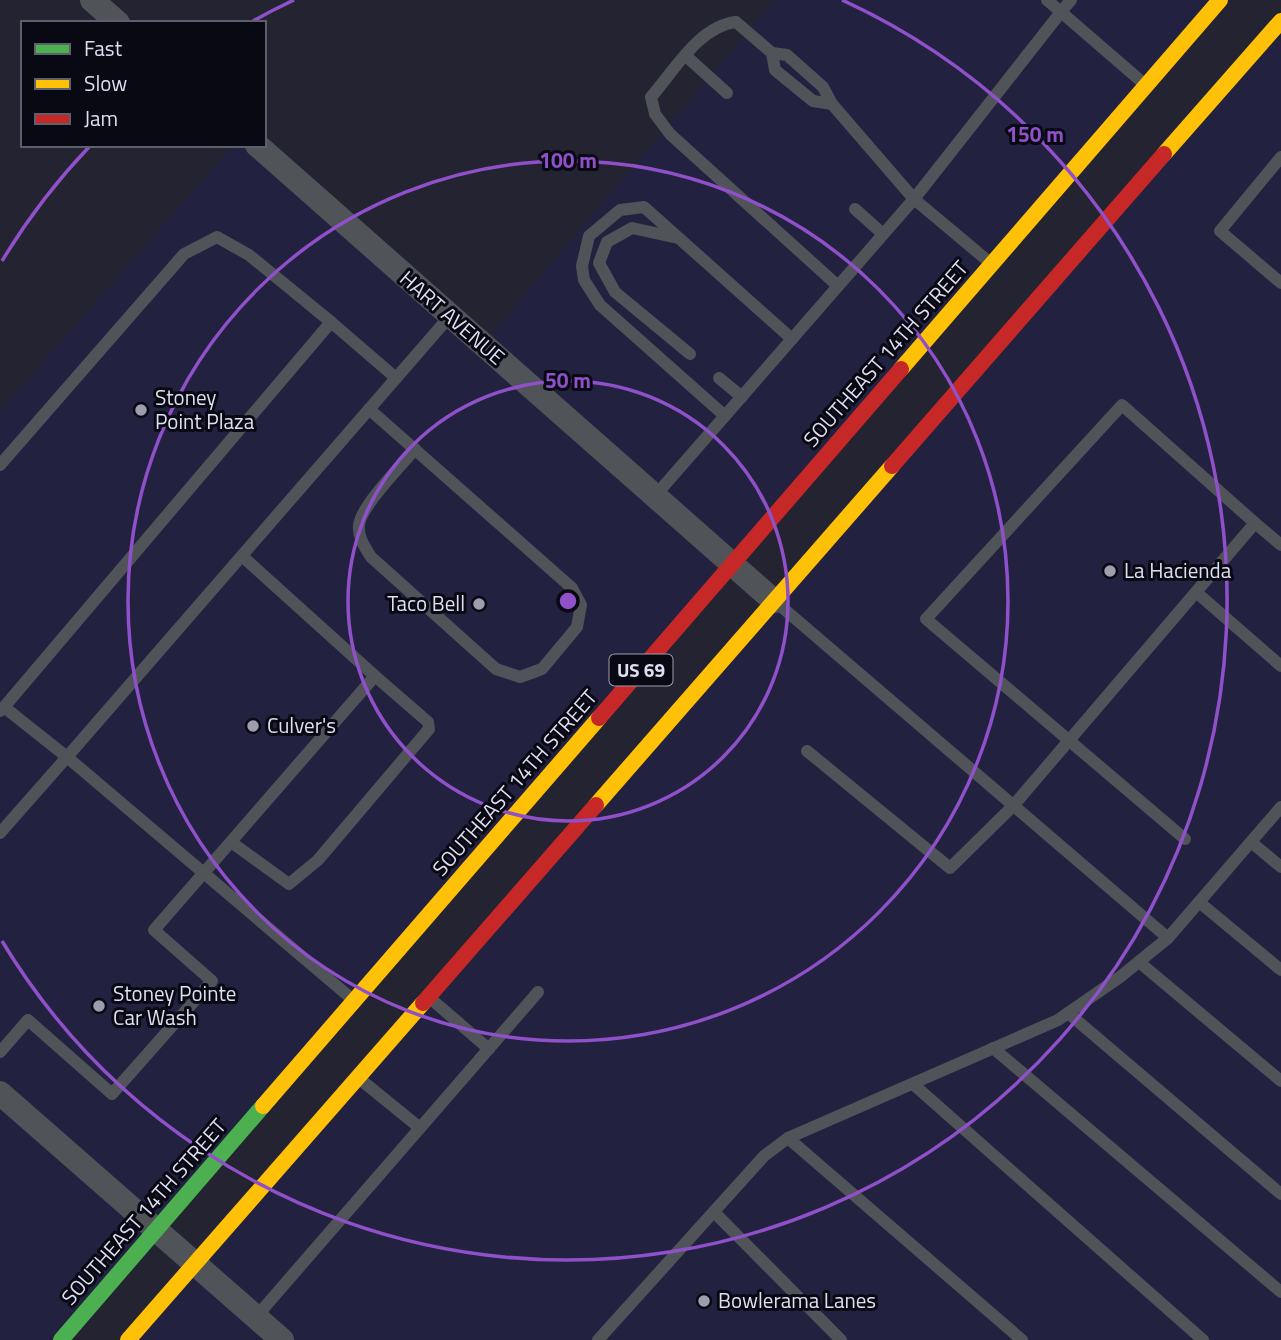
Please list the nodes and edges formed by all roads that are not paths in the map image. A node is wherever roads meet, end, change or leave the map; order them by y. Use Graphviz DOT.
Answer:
graph roads {
  1 [pos="92,0"];
  2 [pos="1047,0"];
  3 [pos="1072,0"];
  4 [pos="1220,0"];
  5 [pos="1061,12"];
  6 [pos="116,21"];
  7 [pos="1281,21"];
  8 [pos="772,53"];
  9 [pos="686,56"];
  10 [pos="1146,85"];
  11 [pos="727,93"];
  12 [pos="832,104"];
  13 [pos="259,147"];
  14 [pos="1281,157"];
  15 [pos="914,199"];
  16 [pos="855,209"];
  17 [pos="883,234"];
  18 [pos="678,238"];
  19 [pos="991,264"];
  20 [pos="1281,283"];
  21 [pos="838,286"];
  22 [pos="450,316"];
  23 [pos="331,322"];
  24 [pos="792,340"];
  25 [pos="690,354"];
  26 [pos="396,378"];
  27 [pos="719,378"];
  28 [pos="742,397"];
  29 [pos="369,409"];
  30 [pos="724,416"];
  31 [pos="415,449"];
  32 [pos="0,465"];
  33 [pos="655,496"];
  34 [pos="1255,523"];
  35 [pos="1281,545"];
  36 [pos="242,556"];
  37 [pos="732,564"];
  38 [pos="1196,592"];
  39 [pos="774,601"];
  40 [pos="1281,666"];
  41 [pos="375,676"];
  42 [pos="2,709"];
  43 [pos="1069,741"];
  44 [pos="807,751"];
  45 [pos="67,757"];
  46 [pos="1013,806"];
  47 [pos="1281,807"];
  48 [pos="0,833"];
  49 [pos="1185,839"];
  50 [pos="232,842"];
  51 [pos="1251,842"];
  52 [pos="1281,867"];
  53 [pos="204,873"];
  54 [pos="1199,902"];
  55 [pos="1168,938"];
  56 [pos="1139,962"];
  57 [pos="1281,970"];
  58 [pos="538,992"];
  59 [pos="428,997"];
  60 [pos="354,1001"];
  61 [pos="1068,1013"];
  62 [pos="993,1048"];
  63 [pos="489,1049"];
  64 [pos="0,1052"];
  65 [pos="358,1077"];
  66 [pos="1281,1081"];
  67 [pos="913,1084"];
  68 [pos="0,1093"];
  69 [pos="420,1128"];
  70 [pos="788,1138"];
  71 [pos="1281,1194"];
  72 [pos="714,1212"];
  73 [pos="157,1229"];
  74 [pos="195,1263"];
  75 [pos="1281,1292"];
  76 [pos="256,1317"];
  77 [pos="61,1340"];
  78 [pos="128,1340"];
  79 [pos="282,1340"];
  80 [pos="598,1340"];
  81 [pos="841,1340"];
  82 [pos="1023,1340"];
  83 [pos="1203,1340"];
  1 -- 6 [label="street"];
  2 -- 5 [label="lane"];
  3 -- 5 [label="lane"];
  4 -- 10 [label="main road, SOUTHEAST 14TH STREET / US 69"];
  5 -- 10 [label="lane"];
  5 -- 15 [label="lane"];
  7 -- 39 [label="main road, US 69"];
  8 -- 9 [label="lane"];
  8 -- 12 [label="lane"];
  8 -- 12 [label="lane"];
  9 -- 11 [label="lane"];
  9 -- 21 [label="lane"];
  10 -- 19 [label="main road, SOUTHEAST 14TH STREET / US 69"];
  12 -- 15 [label="lane"];
  13 -- 22 [label="street, HART AVENUE"];
  14 -- 20 [label="lane"];
  15 -- 17 [label="lane"];
  15 -- 19 [label="lane"];
  16 -- 17 [label="lane"];
  17 -- 21 [label="lane"];
  18 -- 24 [label="lane"];
  18 -- 25 [label="lane"];
  18 -- 30 [label="lane"];
  19 -- 37 [label="main road, SOUTHEAST 14TH STREET / US 69"];
  21 -- 24 [label="lane"];
  22 -- 26 [label="lane"];
  22 -- 33 [label="street, HART AVENUE"];
  23 -- 26 [label="lane"];
  23 -- 32 [label="lane"];
  23 -- 42 [label="lane"];
  24 -- 28 [label="lane"];
  26 -- 29 [label="lane"];
  27 -- 28 [label="lane"];
  28 -- 30 [label="lane"];
  29 -- 31 [label="lane"];
  29 -- 36 [label="lane"];
  30 -- 33 [label="lane"];
  31 -- 31 [label="lane"];
  33 -- 37 [label="street, HART AVENUE"];
  34 -- 35 [label="lane"];
  34 -- 38 [label="lane"];
  34 -- 43 [label="lane"];
  36 -- 41 [label="lane"];
  36 -- 45 [label="lane"];
  37 -- 39 [label="street, HART AVENUE"];
  37 -- 60 [label="main road, SOUTHEAST 14TH STREET / US 69"];
  38 -- 40 [label="lane"];
  38 -- 43 [label="lane"];
  39 -- 46 [label="lane"];
  39 -- 59 [label="main road, US 69"];
  41 -- 50 [label="lane"];
  41 -- 50 [label="lane"];
  42 -- 45 [label="lane"];
  43 -- 46 [label="lane"];
  43 -- 49 [label="lane"];
  44 -- 46 [label="lane"];
  45 -- 48 [label="lane"];
  45 -- 53 [label="lane"];
  46 -- 55 [label="lane"];
  47 -- 51 [label="lane"];
  50 -- 53 [label="lane"];
  51 -- 52 [label="lane"];
  51 -- 54 [label="lane"];
  53 -- 60 [label="lane"];
  53 -- 64 [label="lane"];
  54 -- 55 [label="lane"];
  54 -- 57 [label="lane"];
  55 -- 56 [label="lane"];
  56 -- 61 [label="lane"];
  56 -- 66 [label="lane"];
  58 -- 63 [label="lane"];
  59 -- 63 [label="lane"];
  59 -- 65 [label="main road, US 69"];
  60 -- 73 [label="main road, SOUTHEAST 14TH STREET / US 69"];
  61 -- 62 [label="lane"];
  61 -- 71 [label="lane"];
  62 -- 67 [label="lane"];
  62 -- 75 [label="lane"];
  63 -- 69 [label="lane"];
  65 -- 69 [label="lane"];
  65 -- 74 [label="main road, US 69"];
  67 -- 70 [label="lane"];
  67 -- 83 [label="lane"];
  68 -- 73 [label="street"];
  69 -- 76 [label="lane"];
  70 -- 72 [label="lane"];
  70 -- 82 [label="lane"];
  72 -- 80 [label="lane"];
  72 -- 81 [label="lane"];
  73 -- 74 [label="street"];
  73 -- 77 [label="main road, SOUTHEAST 14TH STREET / US 69"];
  74 -- 76 [label="street"];
  74 -- 78 [label="main road, US 69"];
  76 -- 79 [label="street"];
}
